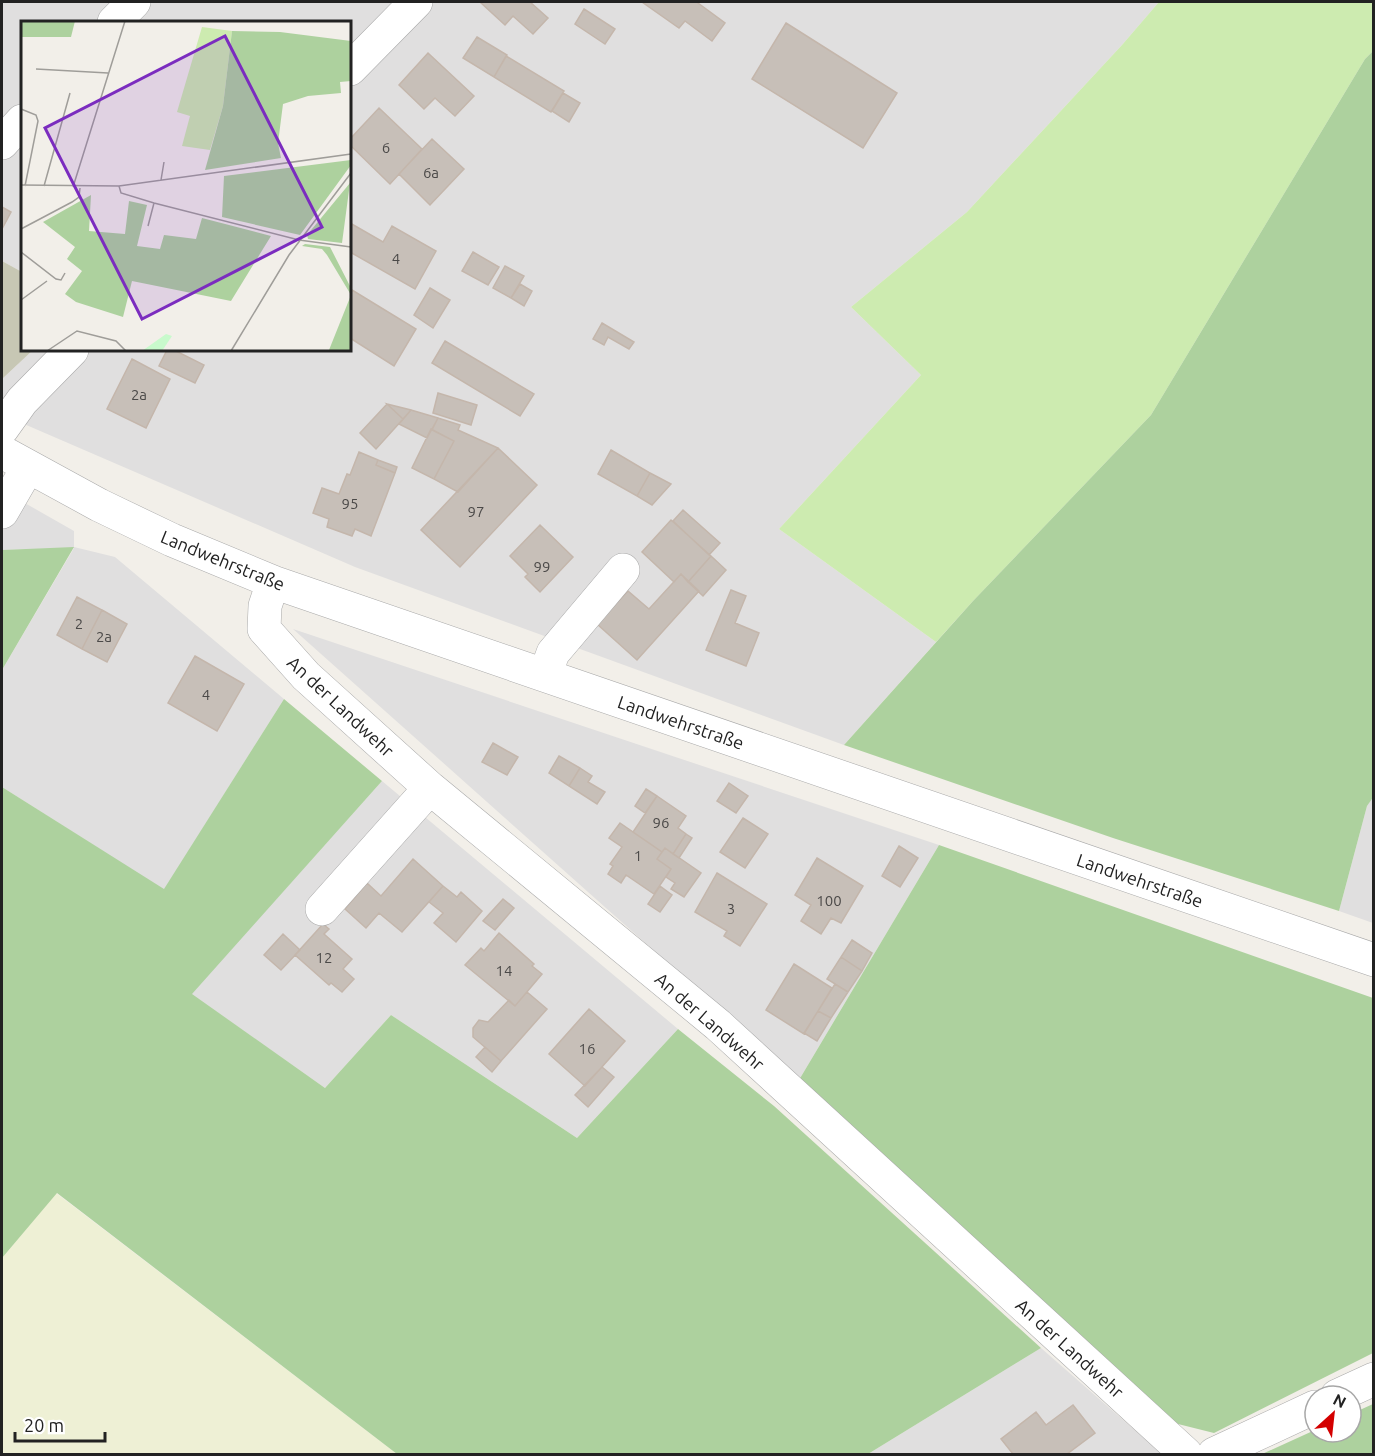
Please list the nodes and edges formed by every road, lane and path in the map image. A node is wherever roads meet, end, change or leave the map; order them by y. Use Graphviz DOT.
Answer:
graph roads {
  1 [pos="134,2"];
  2 [pos="416,2"];
  3 [pos="115,21"];
  4 [pos="351,68"];
  5 [pos="21,122"];
  6 [pos="2,143"];
  7 [pos="71,351"];
  8 [pos="2,429"];
  9 [pos="15,459"];
  10 [pos="2,512"];
  11 [pos="623,570"];
  12 [pos="273,582"];
  13 [pos="545,675"];
  14 [pos="430,788"];
  15 [pos="322,909"];
  16 [pos="1374,960"];
  17 [pos="1303,1413"];
  18 [pos="1186,1455"];
  19 [pos="1214,1455"];
  1 -- 3 [label="street"];
  2 -- 4 [label="street"];
  5 -- 6 [label="street"];
  7 -- 8 [label="street"];
  9 -- 10 [label="street"];
  9 -- 12 [label="street, Landwehrstraße"];
  11 -- 13 [label="street"];
  12 -- 13 [label="street, Landwehrstraße"];
  12 -- 14 [label="street, An der Landwehr"];
  13 -- 16 [label="street, Landwehrstraße"];
  14 -- 15 [label="street"];
  14 -- 18 [label="street, An der Landwehr"];
  17 -- 19 [label="street"];
}
